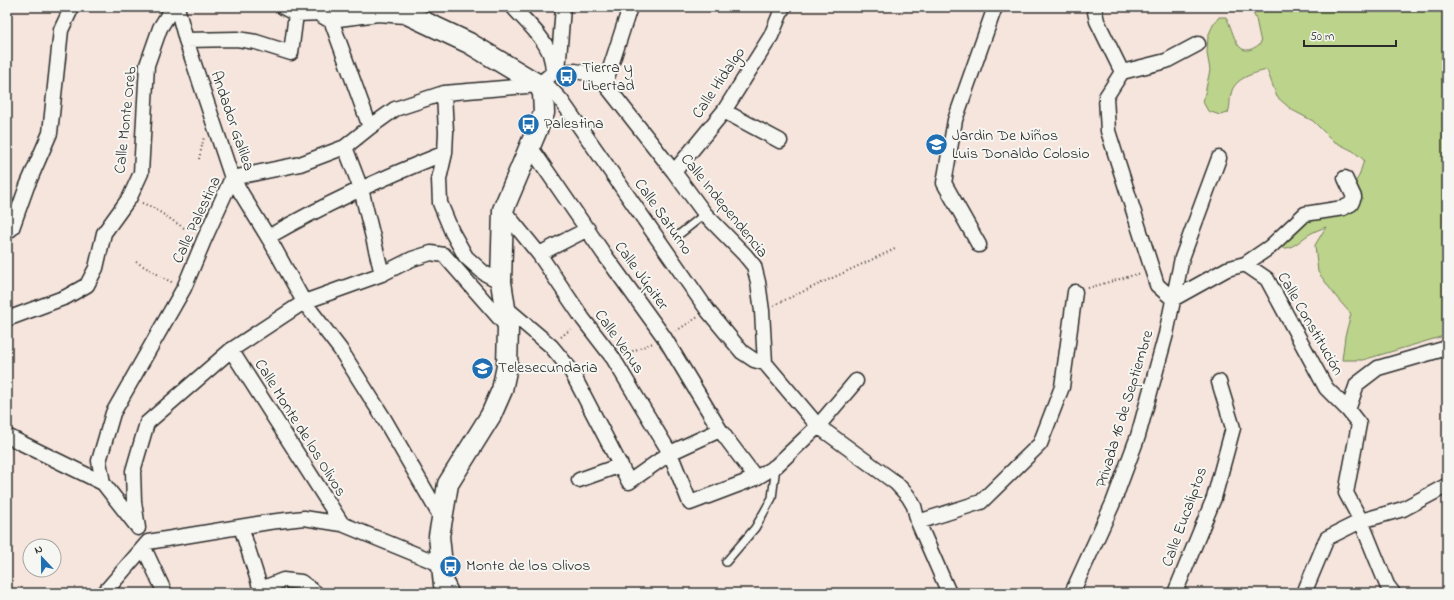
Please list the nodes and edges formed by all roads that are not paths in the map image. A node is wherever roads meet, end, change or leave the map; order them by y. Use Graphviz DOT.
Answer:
graph roads {
  1 [pos="72,7"];
  2 [pos="173,7"];
  3 [pos="177,7"];
  4 [pos="283,7"];
  5 [pos="512,7"];
  6 [pos="563,7"];
  7 [pos="630,7"];
  8 [pos="783,7"];
  9 [pos="995,7"];
  10 [pos="1094,7"];
  11 [pos="324,12"];
  12 [pos="296,14"];
  13 [pos="186,40"];
  14 [pos="1198,44"];
  15 [pos="1122,72"];
  16 [pos="548,78"];
  17 [pos="606,84"];
  18 [pos="444,94"];
  19 [pos="724,111"];
  20 [pos="370,126"];
  21 [pos="780,142"];
  22 [pos="530,145"];
  23 [pos="345,147"];
  24 [pos="444,153"];
  25 [pos="1219,158"];
  26 [pos="674,172"];
  27 [pos="232,178"];
  28 [pos="1345,178"];
  29 [pos="361,189"];
  30 [pos="503,210"];
  31 [pos="705,214"];
  32 [pos="588,229"];
  33 [pos="7,232"];
  34 [pos="681,233"];
  35 [pos="268,237"];
  36 [pos="979,245"];
  37 [pos="539,254"];
  38 [pos="1245,264"];
  39 [pos="382,274"];
  40 [pos="501,282"];
  41 [pos="1075,292"];
  42 [pos="1173,299"];
  43 [pos="304,302"];
  44 [pos="505,308"];
  45 [pos="7,319"];
  46 [pos="508,328"];
  47 [pos="1447,348"];
  48 [pos="231,350"];
  49 [pos="765,363"];
  50 [pos="856,381"];
  51 [pos="1219,382"];
  52 [pos="1348,410"];
  53 [pos="818,426"];
  54 [pos="720,430"];
  55 [pos="7,436"];
  56 [pos="670,453"];
  57 [pos="621,465"];
  58 [pos="776,466"];
  59 [pos="756,478"];
  60 [pos="579,480"];
  61 [pos="103,483"];
  62 [pos="1446,486"];
  63 [pos="442,519"];
  64 [pos="1361,521"];
  65 [pos="918,522"];
  66 [pos="342,524"];
  67 [pos="241,527"];
  68 [pos="138,528"];
  69 [pos="146,545"];
  70 [pos="726,562"];
  71 [pos="442,565"];
  72 [pos="261,591"];
  73 [pos="445,592"];
  74 [pos="104,593"];
  75 [pos="165,593"];
  76 [pos="316,593"];
  77 [pos="949,593"];
  78 [pos="1072,593"];
  79 [pos="1175,593"];
  80 [pos="1304,593"];
  81 [pos="1393,593"];
  1 -- 33 [label="street"];
  2 -- 45 [label="street, Calle Monte Oreb"];
  3 -- 13 [label="street, Andador Galilea"];
  4 -- 12 [label="street"];
  5 -- 16 [label="street"];
  6 -- 16 [label="street"];
  7 -- 17 [label="street"];
  8 -- 19 [label="street, Calle Hidalgo"];
  9 -- 36 [label="street"];
  10 -- 15 [label="street"];
  11 -- 12 [label="street"];
  11 -- 16 [label="street"];
  11 -- 20 [label="street"];
  12 -- 13 [label="street"];
  13 -- 27 [label="street, Andador Galilea"];
  14 -- 15 [label="street"];
  15 -- 42 [label="street"];
  16 -- 17 [label="street, Calle Palestina"];
  16 -- 18 [label="street, Calle Palestina"];
  16 -- 22 [label="street"];
  16 -- 49 [label="street, Calle Saturno"];
  17 -- 26 [label="street, Calle Independencia"];
  18 -- 20 [label="street, Calle Palestina"];
  18 -- 24 [label="street"];
  19 -- 21 [label="street"];
  19 -- 26 [label="street, Calle Hidalgo"];
  20 -- 23 [label="street, Calle Palestina"];
  22 -- 30 [label="street"];
  22 -- 32 [label="street, Calle Júpiter"];
  23 -- 27 [label="street, Calle Palestina"];
  23 -- 29 [label="street"];
  24 -- 29 [label="street"];
  24 -- 40 [label="street"];
  25 -- 42 [label="street, Privada 16 de Septiembre"];
  26 -- 31 [label="street, Calle Independencia"];
  27 -- 35 [label="street, Andador Galilea"];
  27 -- 61 [label="street, Calle Palestina"];
  28 -- 38 [label="street"];
  29 -- 35 [label="street"];
  29 -- 39 [label="street"];
  30 -- 37 [label="street, Calle Venus"];
  30 -- 40 [label="street"];
  31 -- 34 [label="lane"];
  31 -- 49 [label="street, Calle Independencia"];
  32 -- 37 [label="street"];
  32 -- 54 [label="street, Calle Júpiter"];
  35 -- 43 [label="street, Andador Galilea"];
  37 -- 56 [label="street, Calle Venus"];
  38 -- 42 [label="street"];
  38 -- 52 [label="street, Calle Constitución"];
  39 -- 43 [label="street"];
  39 -- 46 [label="street"];
  40 -- 44 [label="street"];
  41 -- 65 [label="street"];
  42 -- 78 [label="street, Privada 16 de Septiembre"];
  43 -- 48 [label="street"];
  43 -- 63 [label="street, Andador Galilea"];
  44 -- 46 [label="street"];
  44 -- 57 [label="street"];
  46 -- 63 [label="street"];
  47 -- 52 [label="street"];
  48 -- 66 [label="street, Calle Monte de los Olivos"];
  48 -- 68 [label="street"];
  49 -- 53 [label="street"];
  50 -- 53 [label="street"];
  51 -- 79 [label="street, Calle Eucaliptos"];
  52 -- 64 [label="street, Calle Constitución"];
  53 -- 58 [label="street"];
  53 -- 65 [label="street"];
  54 -- 56 [label="street"];
  54 -- 59 [label="street, Calle Júpiter"];
  55 -- 61 [label="street"];
  56 -- 57 [label="street"];
  56 -- 59 [label="street, Calle Venus"];
  57 -- 60 [label="street"];
  58 -- 59 [label="street"];
  58 -- 70 [label="lane"];
  61 -- 68 [label="street"];
  62 -- 64 [label="street"];
  63 -- 71 [label="street"];
  64 -- 80 [label="street"];
  64 -- 81 [label="street, Calle Constitución"];
  65 -- 77 [label="street"];
  66 -- 67 [label="street, Calle Monte de los Olivos"];
  66 -- 71 [label="street, Calle Monte de los Olivos"];
  67 -- 69 [label="street, Calle Monte de los Olivos"];
  67 -- 72 [label="street"];
  68 -- 69 [label="street"];
  69 -- 74 [label="street"];
  69 -- 75 [label="street"];
  71 -- 73 [label="street"];
  72 -- 76 [label="street"];
}
